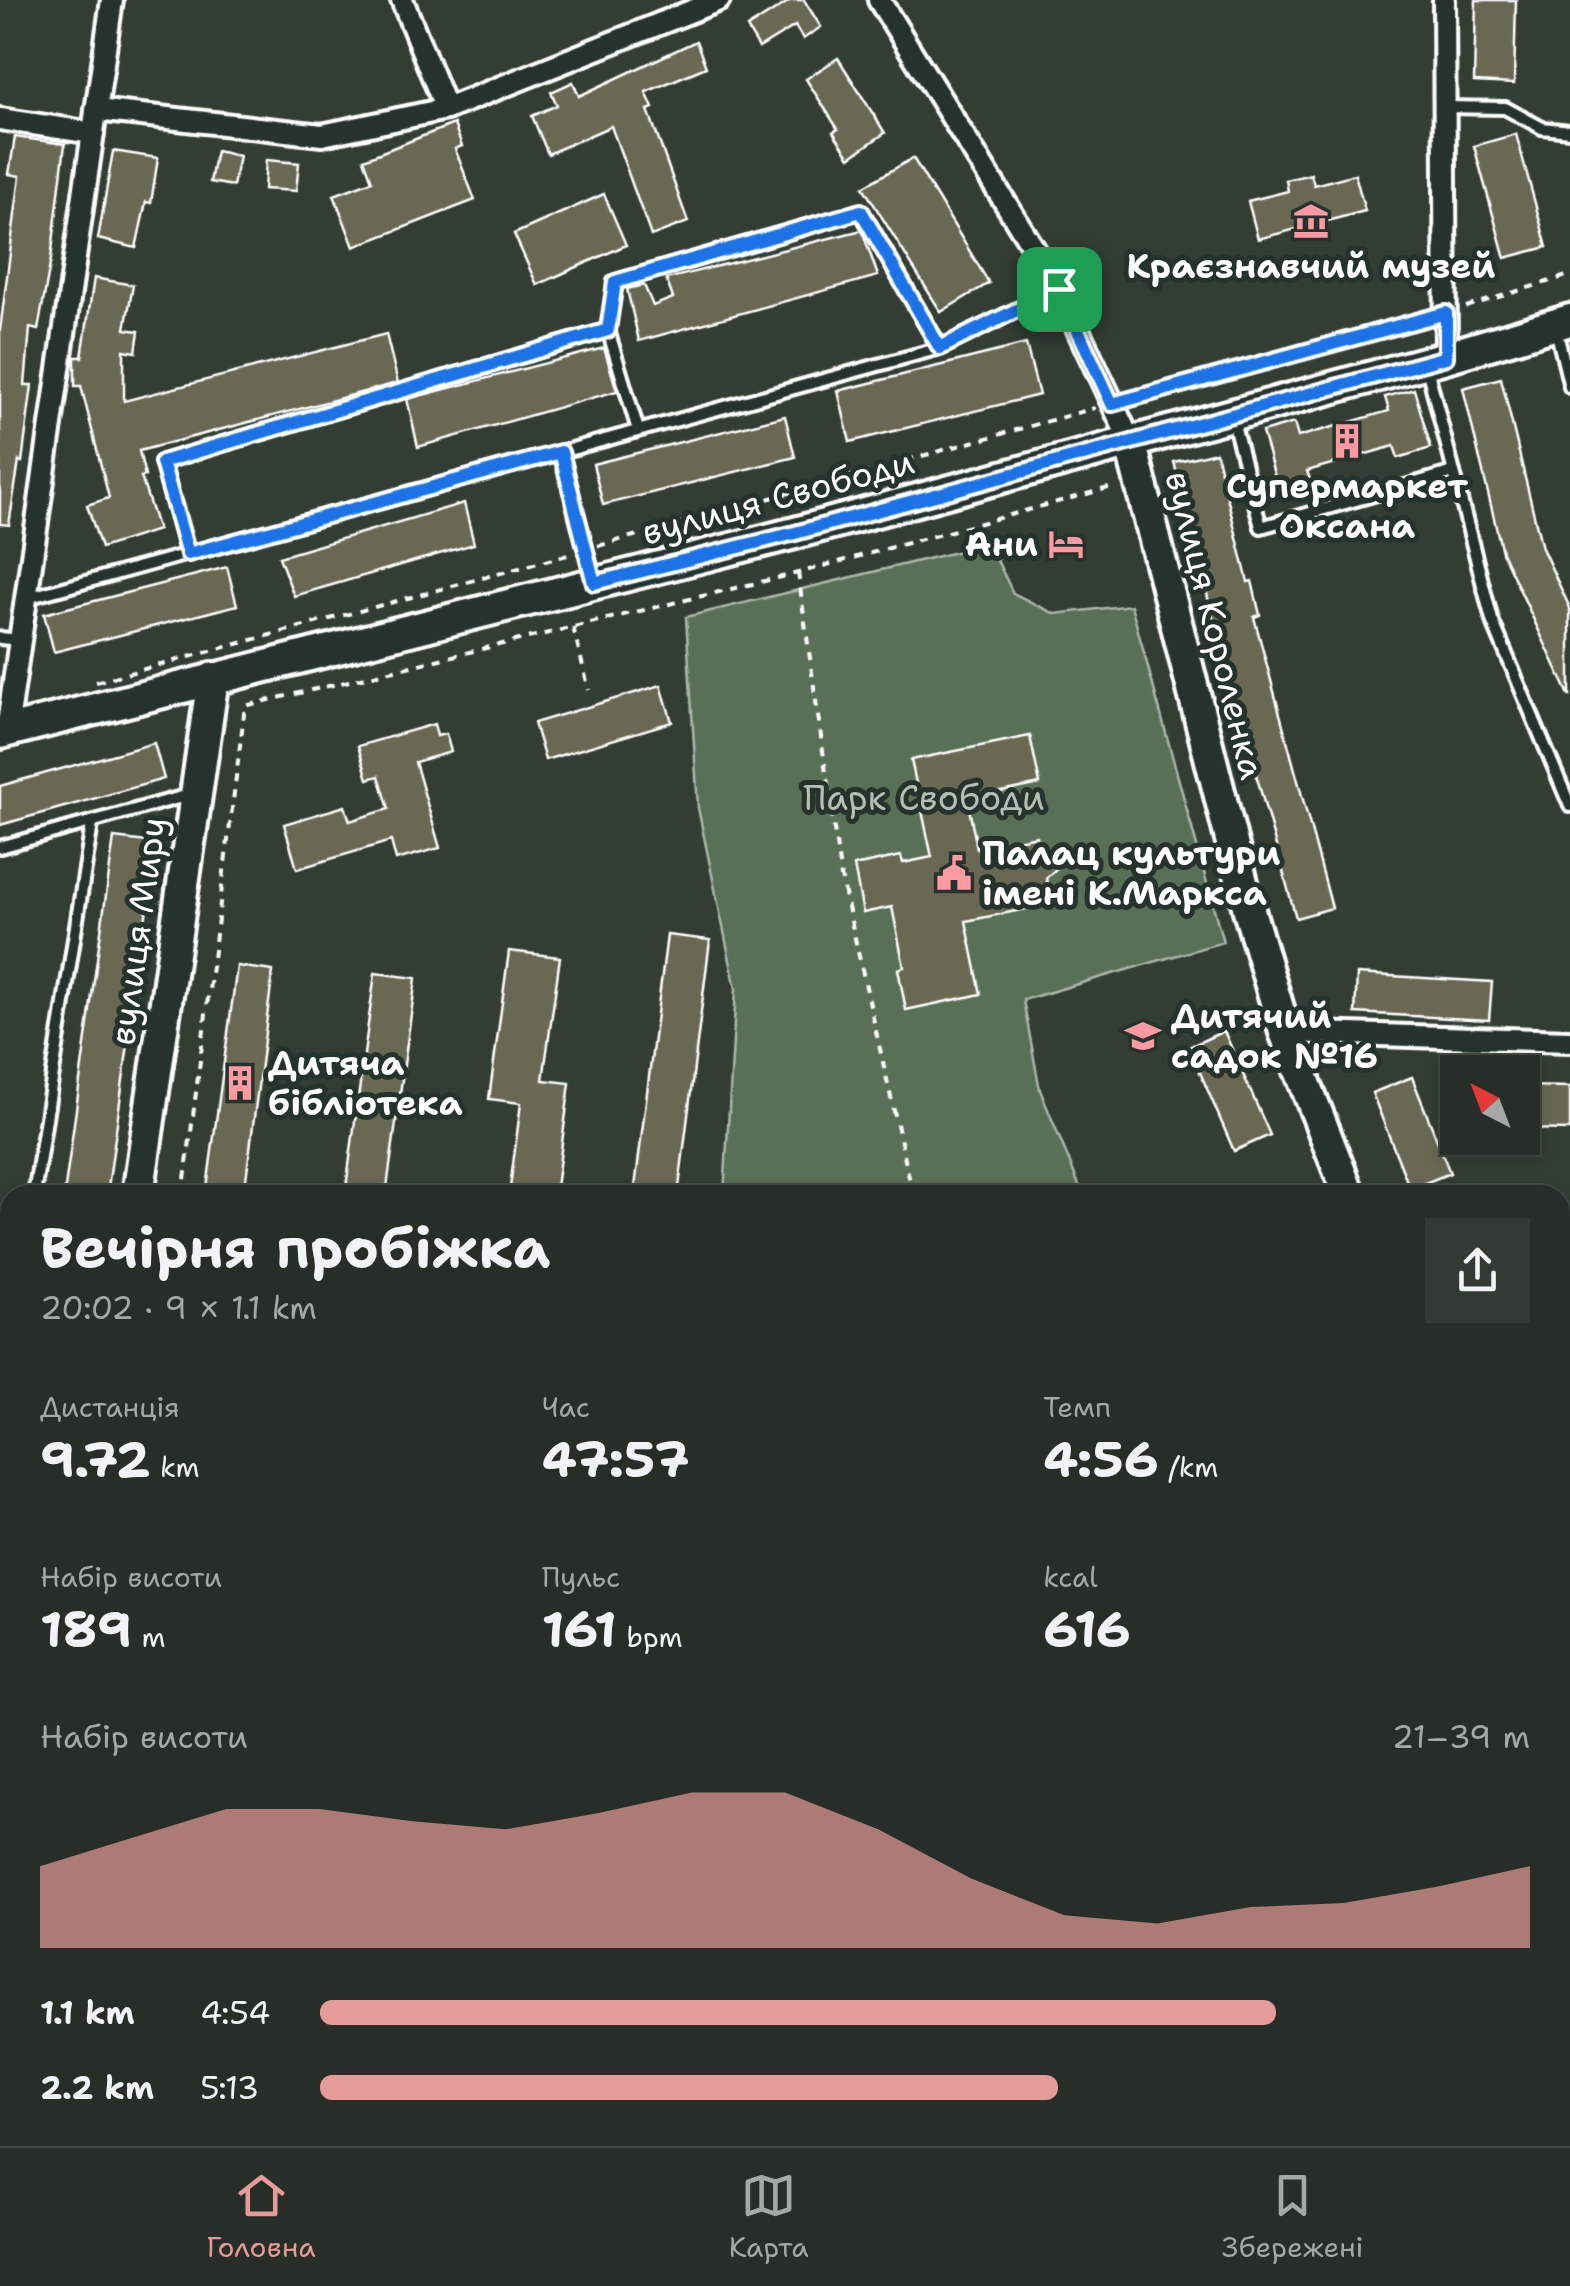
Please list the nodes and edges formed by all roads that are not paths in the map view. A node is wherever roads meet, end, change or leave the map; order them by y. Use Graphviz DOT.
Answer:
graph roads {
  1 [pos="112,0"];
  2 [pos="402,0"];
  3 [pos="719,0"];
  4 [pos="879,0"];
  5 [pos="1444,0"];
  6 [pos="1444,106"];
  7 [pos="446,109"];
  8 [pos="96,110"];
  9 [pos="0,119"];
  10 [pos="1570,132"];
  11 [pos="93,133"];
  12 [pos="1059,289"];
  13 [pos="1562,322"];
  14 [pos="608,330"];
  15 [pos="940,348"];
  16 [pos="1436,360"];
  17 [pos="1570,386"];
  18 [pos="1232,414"];
  19 [pos="638,430"];
  20 [pos="1130,442"];
  21 [pos="561,452"];
  22 [pos="1454,472"];
  23 [pos="188,554"];
  24 [pos="594,583"];
  25 [pos="26,598"];
  26 [pos="10,639"];
  27 [pos="213,678"];
  28 [pos="4,732"];
  29 [pos="195,794"];
  30 [pos="1570,806"];
  31 [pos="92,824"];
  32 [pos="0,847"];
  33 [pos="1285,1032"];
  34 [pos="1570,1041"];
  35 [pos="36,1185"];
  36 [pos="139,1185"];
  37 [pos="1345,1185"];
  1 -- 8 [label="street"];
  2 -- 7 [label="street"];
  3 -- 7 [label="street"];
  4 -- 12 [label="street, вулиця Короленка"];
  5 -- 6 [label="street"];
  6 -- 10 [label="lane"];
  6 -- 16 [label="street"];
  7 -- 8 [label="street"];
  8 -- 11 [label="street"];
  9 -- 11 [label="street"];
  11 -- 25 [label="street"];
  12 -- 15 [label="lane"];
  12 -- 20 [label="street, вулиця Короленка"];
  13 -- 16 [label="main road, вулиця Свободи"];
  13 -- 17 [label="lane"];
  14 -- 15 [label="lane"];
  14 -- 19 [label="lane"];
  14 -- 23 [label="lane"];
  15 -- 19 [label="lane"];
  16 -- 18 [label="main road, вулиця Свободи"];
  16 -- 22 [label="lane"];
  18 -- 20 [label="main road, вулиця Свободи"];
  18 -- 22 [label="lane"];
  19 -- 21 [label="lane"];
  20 -- 24 [label="main road, вулиця Свободи"];
  20 -- 33 [label="main road, вулиця Короленка"];
  21 -- 23 [label="lane"];
  21 -- 24 [label="lane"];
  22 -- 30 [label="lane"];
  23 -- 25 [label="lane"];
  24 -- 27 [label="main road, вулиця Свободи"];
  25 -- 26 [label="street"];
  26 -- 28 [label="street"];
  27 -- 28 [label="main road, вулиця Свободи"];
  27 -- 29 [label="main road, вулиця Миру"];
  29 -- 31 [label="lane"];
  29 -- 36 [label="main road, вулиця Миру"];
  31 -- 32 [label="lane"];
  31 -- 35 [label="lane"];
  33 -- 34 [label="street"];
  33 -- 37 [label="main road, вулиця Короленка"];
}
